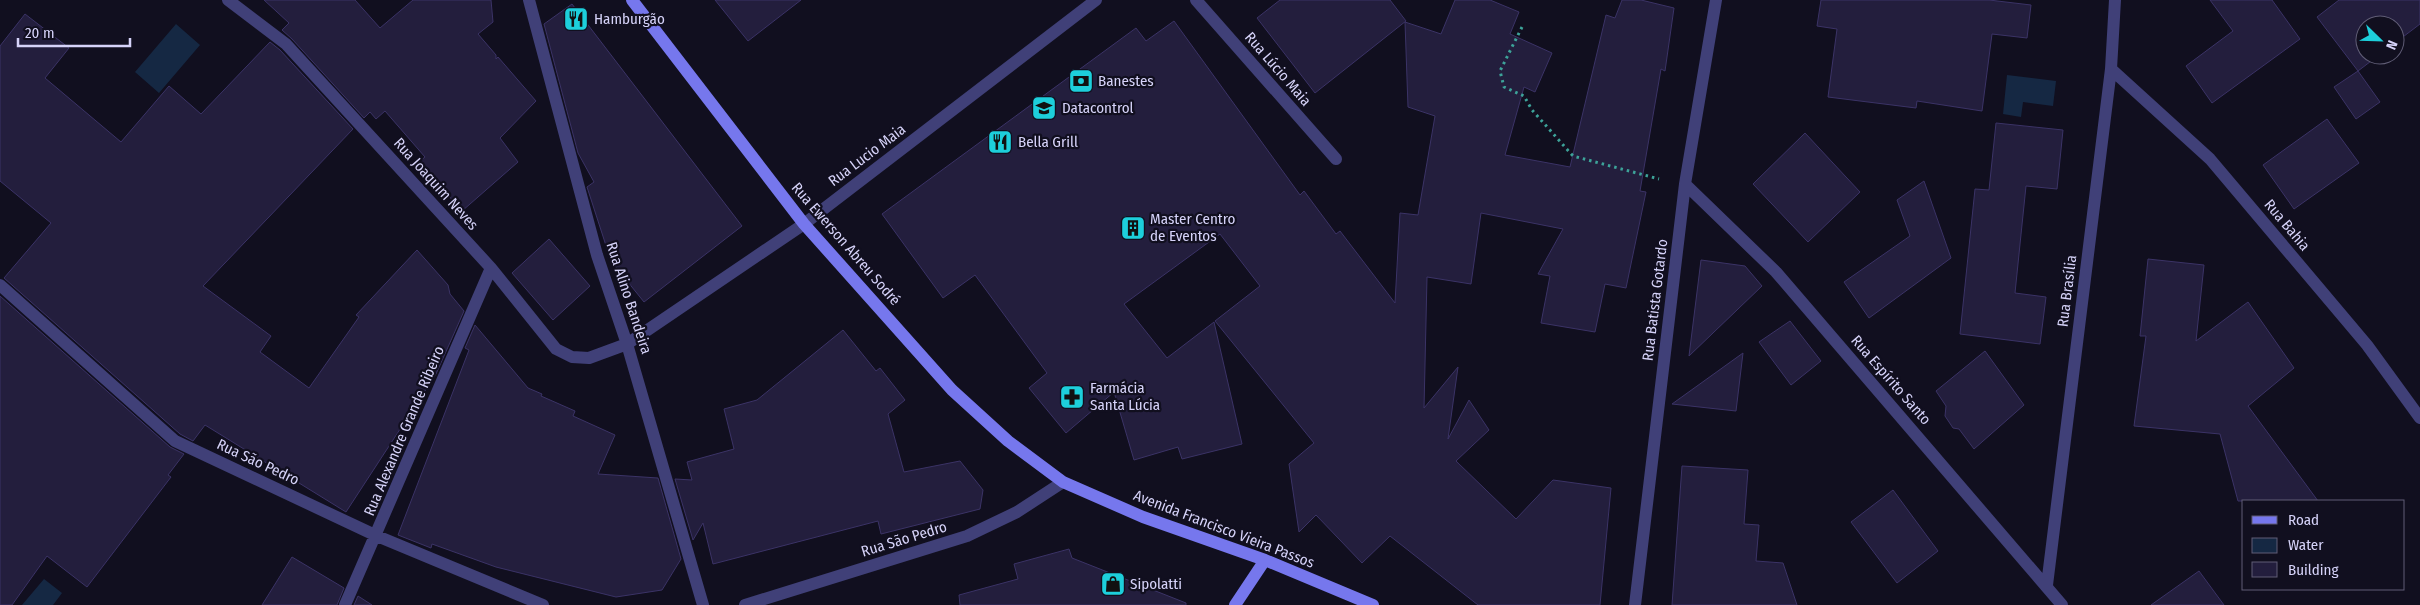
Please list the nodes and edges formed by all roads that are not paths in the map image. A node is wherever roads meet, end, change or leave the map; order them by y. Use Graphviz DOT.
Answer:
graph roads {
  1 [pos="228,0"];
  2 [pos="529,0"];
  3 [pos="632,0"];
  4 [pos="1096,0"];
  5 [pos="1196,0"];
  6 [pos="1716,0"];
  7 [pos="2115,0"];
  8 [pos="2111,69"];
  9 [pos="1336,159"];
  10 [pos="1685,184"];
  11 [pos="804,224"];
  12 [pos="491,268"];
  13 [pos="0,285"];
  14 [pos="627,344"];
  15 [pos="2420,418"];
  16 [pos="1063,482"];
  17 [pos="377,536"];
  18 [pos="1265,560"];
  19 [pos="2047,585"];
  20 [pos="346,605"];
  21 [pos="543,605"];
  22 [pos="703,605"];
  23 [pos="745,605"];
  24 [pos="1235,605"];
  25 [pos="1373,605"];
  26 [pos="1634,605"];
  27 [pos="2062,605"];
  1 -- 12 [label="street, Rua Joaquim Neves"];
  2 -- 14 [label="street, Rua Alino Bandeira"];
  3 -- 11 [label="main road, Rua Ewerson Abreu Sodré"];
  4 -- 11 [label="street, Rua Lucio Maia"];
  5 -- 9 [label="street, Rua Lúcio Maia"];
  6 -- 10 [label="street, Rua Batista Gotardo"];
  7 -- 8 [label="street, Rua Brasília"];
  8 -- 15 [label="street, Rua Bahia"];
  8 -- 19 [label="street, Rua Brasília"];
  10 -- 19 [label="street, Rua Espírito Santo"];
  10 -- 26 [label="street, Rua Batista Gotardo"];
  11 -- 14 [label="street, Rua Lucio Maia"];
  11 -- 16 [label="main road, Rua Ewerson Abreu Sodré"];
  12 -- 14 [label="street, Rua Joaquim Neves"];
  12 -- 17 [label="street, Rua Alexandre Grande Ribeiro"];
  13 -- 17 [label="street, Rua São Pedro"];
  14 -- 22 [label="street, Rua Alino Bandeira"];
  16 -- 18 [label="main road, Avenida Francisco Vieira Passos"];
  16 -- 23 [label="street, Rua São Pedro"];
  17 -- 20 [label="street, Rua Alexandre Grande Ribeiro"];
  17 -- 21 [label="street, Rua São Pedro"];
  18 -- 24 [label="main road"];
  18 -- 25 [label="main road, Avenida Francisco Vieira Passos"];
  19 -- 27 [label="street, Rua Espírito Santo"];
}
